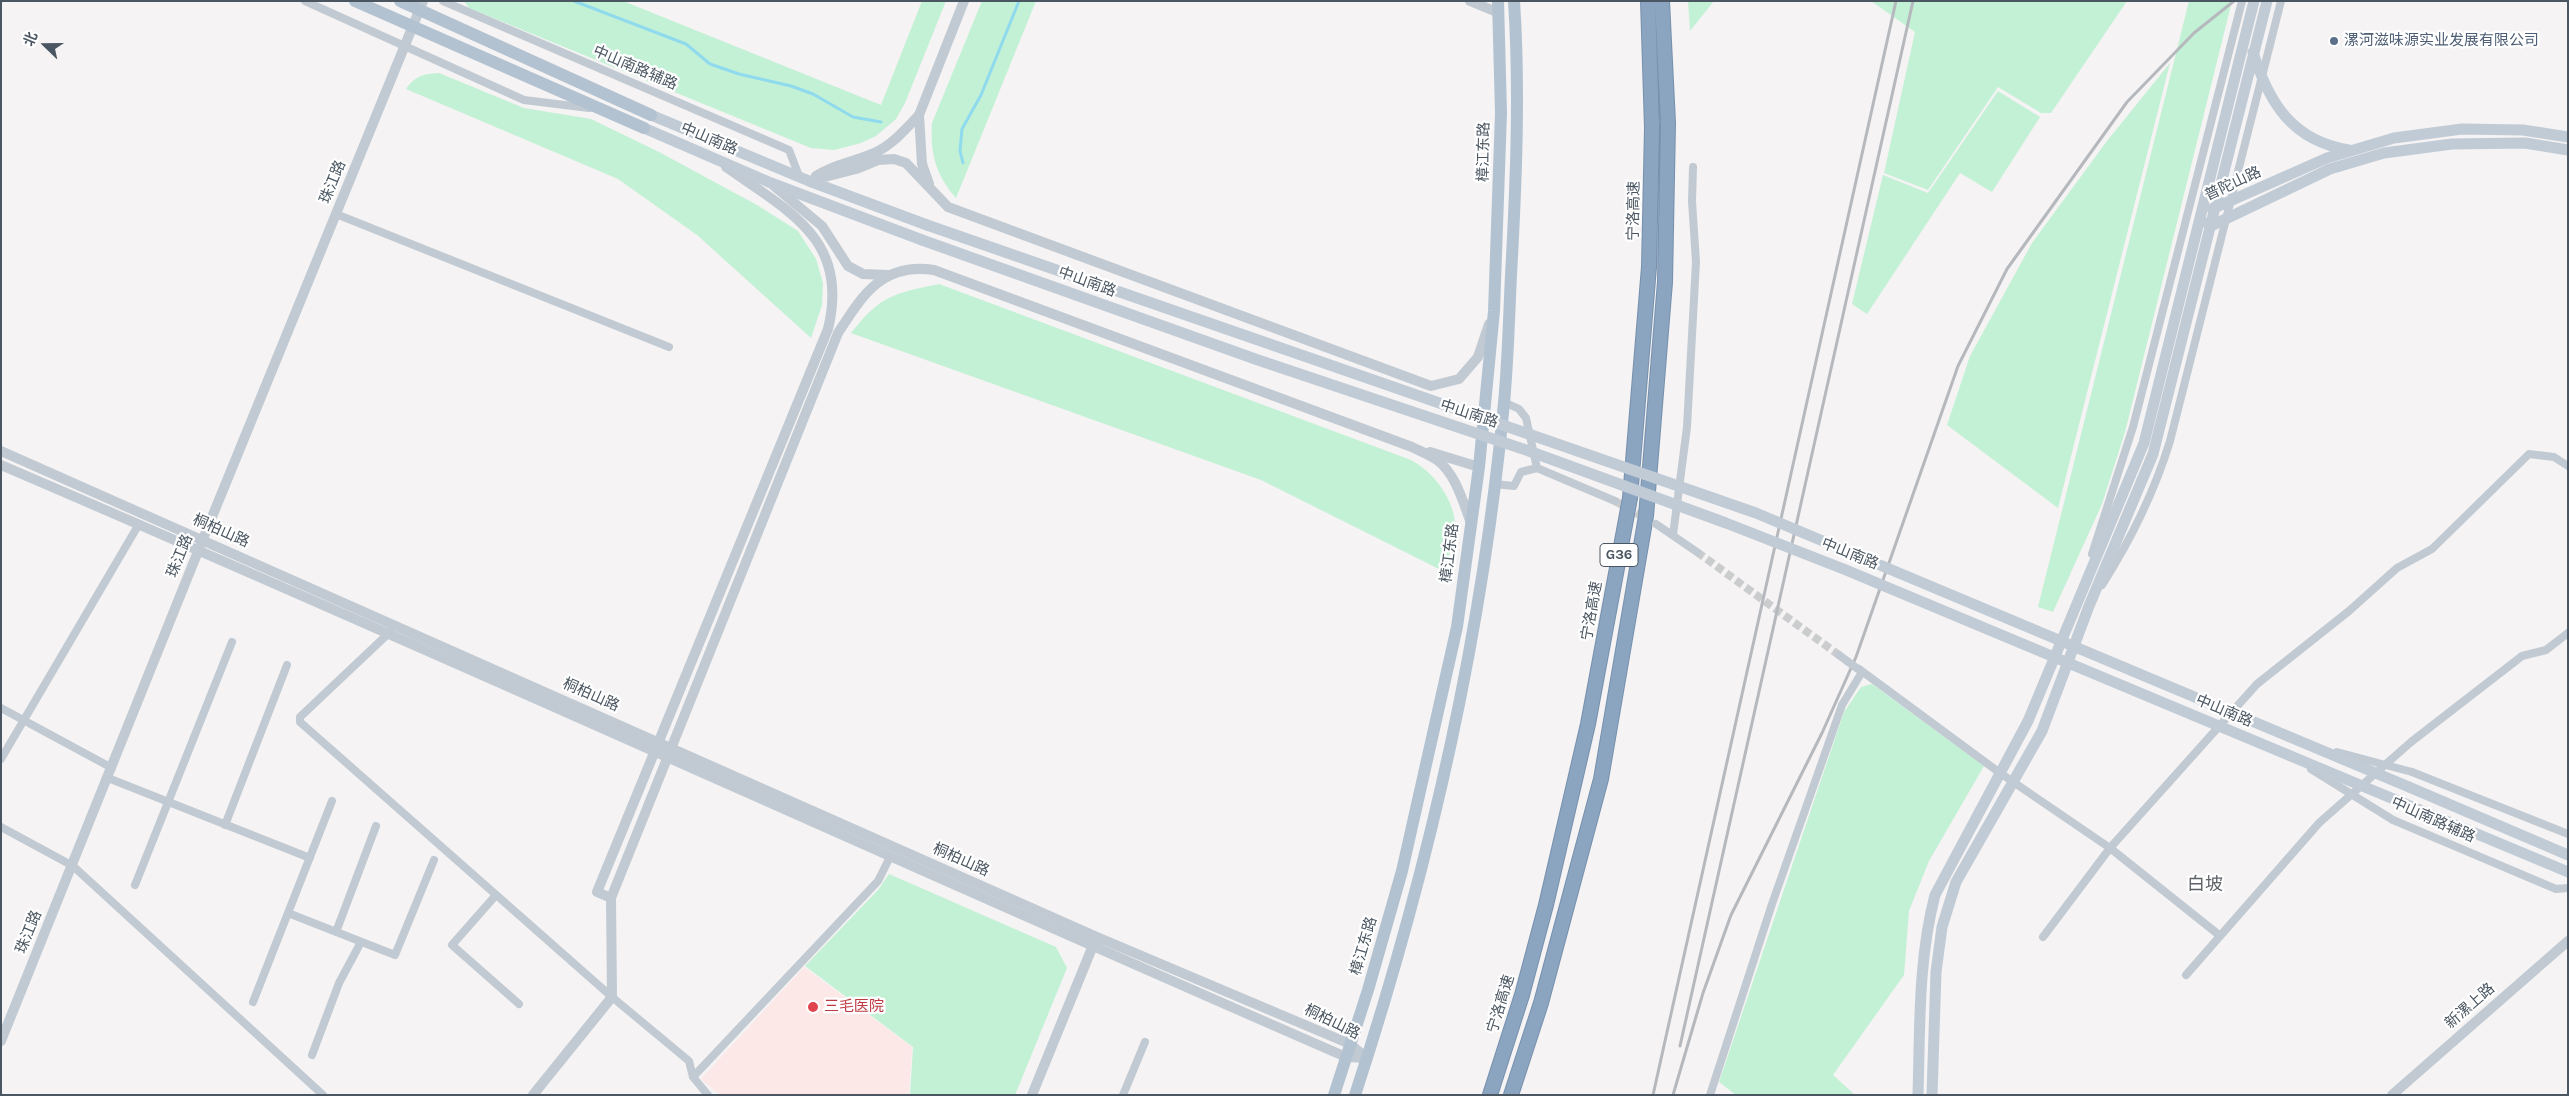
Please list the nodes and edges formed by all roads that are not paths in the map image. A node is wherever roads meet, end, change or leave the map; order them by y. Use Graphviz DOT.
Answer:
graph roads {
  1 [pos="305,1"];
  2 [pos="355,1"];
  3 [pos="400,1"];
  4 [pos="443,1"];
  5 [pos="964,1"];
  6 [pos="1470,1"];
  7 [pos="1514,1"];
  8 [pos="1648,1"];
  9 [pos="1662,1"];
  10 [pos="2242,1"];
  11 [pos="2254,1"];
  12 [pos="2267,1"];
  13 [pos="2281,1"];
  14 [pos="422,6"];
  15 [pos="1499,7"];
  16 [pos="413,27"];
  17 [pos="405,46"];
  18 [pos="2254,52"];
  19 [pos="2260,76"];
  20 [pos="600,109"];
  21 [pos="651,115"];
  22 [pos="919,115"];
  23 [pos="644,128"];
  24 [pos="2568,137"];
  25 [pos="2353,150"];
  26 [pos="2568,150"];
  27 [pos="716,160"];
  28 [pos="1693,167"];
  29 [pos="804,178"];
  30 [pos="771,184"];
  31 [pos="932,192"];
  32 [pos="2231,199"];
  33 [pos="2216,206"];
  34 [pos="336,214"];
  35 [pos="2194,217"];
  36 [pos="2226,218"];
  37 [pos="2210,226"];
  38 [pos="890,276"];
  39 [pos="1494,312"];
  40 [pos="669,347"];
  41 [pos="1504,402"];
  42 [pos="1412,447"];
  43 [pos="1,451"];
  44 [pos="1,465"];
  45 [pos="2568,466"];
  46 [pos="1479,467"];
  47 [pos="1537,468"];
  48 [pos="1494,484"];
  49 [pos="1615,501"];
  50 [pos="1471,523"];
  51 [pos="139,524"];
  52 [pos="1656,524"];
  53 [pos="1673,536"];
  54 [pos="203,539"];
  55 [pos="198,549"];
  56 [pos="1697,552"];
  57 [pos="2089,606"];
  58 [pos="390,632"];
  59 [pos="2568,632"];
  60 [pos="232,642"];
  61 [pos="1839,655"];
  62 [pos="287,665"];
  63 [pos="1860,671"];
  64 [pos="1,708"];
  65 [pos="23,722"];
  66 [pos="658,741"];
  67 [pos="2301,743"];
  68 [pos="671,746"];
  69 [pos="654,752"];
  70 [pos="666,757"];
  71 [pos="2294,758"];
  72 [pos="1,759"];
  73 [pos="110,773"];
  74 [pos="2000,773"];
  75 [pos="2012,781"];
  76 [pos="332,801"];
  77 [pos="168,802"];
  78 [pos="226,825"];
  79 [pos="376,826"];
  80 [pos="1,827"];
  81 [pos="2568,834"];
  82 [pos="2110,848"];
  83 [pos="2568,855"];
  84 [pos="890,857"];
  85 [pos="310,858"];
  86 [pos="434,860"];
  87 [pos="73,866"];
  88 [pos="2568,872"];
  89 [pos="135,885"];
  90 [pos="2568,888"];
  91 [pos="496,895"];
  92 [pos="611,898"];
  93 [pos="288,913"];
  94 [pos="336,932"];
  95 [pos="2219,935"];
  96 [pos="1097,937"];
  97 [pos="2043,937"];
  98 [pos="2568,941"];
  99 [pos="362,942"];
  100 [pos="1092,947"];
  101 [pos="2186,975"];
  102 [pos="612,998"];
  103 [pos="253,1002"];
  104 [pos="519,1004"];
  105 [pos="1,1041"];
  106 [pos="1145,1042"];
  107 [pos="1350,1044"];
  108 [pos="312,1055"];
  109 [pos="1346,1058"];
  110 [pos="1367,1058"];
  111 [pos="693,1078"];
  112 [pos="323,1095"];
  113 [pos="533,1095"];
  114 [pos="708,1095"];
  115 [pos="1032,1095"];
  116 [pos="1123,1095"];
  117 [pos="1334,1095"];
  118 [pos="1355,1095"];
  119 [pos="1490,1095"];
  120 [pos="1511,1095"];
  121 [pos="1710,1095"];
  122 [pos="1918,1095"];
  123 [pos="1932,1095"];
  124 [pos="2392,1095"];
  1 -- 17 [label="street"];
  2 -- 16 [label="main road, 中山南路"];
  3 -- 14 [label="main road, 中山南路"];
  4 -- 29 [label="street, 中山南路辅路"];
  5 -- 22 [label="street"];
  6 -- 15 [label="street"];
  7 -- 41 [label="main road, 樟江东路"];
  8 -- 119 [label="highway, 宁洛高速 / G36"];
  9 -- 120 [label="highway, G36"];
  10 -- 35 [label="street"];
  11 -- 35 [label="main road"];
  12 -- 18 [label="main road"];
  13 -- 19 [label="street"];
  14 -- 16 [label="street, 珠江路"];
  14 -- 21 [label="main road, 中山南路"];
  15 -- 39 [label="main road, 樟江东路"];
  16 -- 17 [label="street, 珠江路"];
  16 -- 20 [label="main road, 中山南路"];
  17 -- 20 [label="street"];
  17 -- 34 [label="street, 珠江路"];
  18 -- 19 [label="main road"];
  18 -- 33 [label="main road"];
  19 -- 25 [label="main road"];
  19 -- 32 [label="street"];
  20 -- 23 [label="main road, 中山南路"];
  21 -- 29 [label="main road, 中山南路"];
  22 -- 29 [label="street"];
  22 -- 31 [label="street"];
  23 -- 27 [label="main road, 中山南路"];
  24 -- 25 [label="main road, 普陀山路"];
  25 -- 32 [label="main road, 普陀山路"];
  26 -- 36 [label="main road, 普陀山路"];
  27 -- 30 [label="main road, 中山南路"];
  27 -- 66 [label="street"];
  28 -- 53 [label="street"];
  29 -- 31 [label="street"];
  29 -- 67 [label="main road, 中山南路, bridge"];
  30 -- 38 [label="street"];
  30 -- 71 [label="main road, 中山南路, bridge"];
  31 -- 39 [label="street"];
  32 -- 33 [label="main road, 普陀山路"];
  32 -- 36 [label="street"];
  33 -- 35 [label="main road, 普陀山路"];
  33 -- 37 [label="main road"];
  34 -- 40 [label="street"];
  34 -- 54 [label="street, 珠江路"];
  35 -- 37 [label="main road, 普陀山路"];
  35 -- 74 [label="main road"];
  36 -- 37 [label="main road, 普陀山路"];
  36 -- 57 [label="street"];
  37 -- 57 [label="main road"];
  38 -- 42 [label="street"];
  38 -- 68 [label="street"];
  39 -- 46 [label="main road, 樟江东路"];
  41 -- 47 [label="street"];
  41 -- 48 [label="main road, 樟江东路"];
  42 -- 46 [label="street"];
  42 -- 50 [label="street"];
  43 -- 54 [label="street, 桐柏山路"];
  44 -- 51 [label="street, 桐柏山路"];
  45 -- 82 [label="street"];
  46 -- 50 [label="main road, 樟江东路"];
  47 -- 48 [label="street"];
  47 -- 49 [label="street"];
  48 -- 110 [label="main road, 樟江东路"];
  50 -- 107 [label="main road, 樟江东路"];
  51 -- 55 [label="street, 桐柏山路"];
  51 -- 65 [label="street"];
  52 -- 53 [label="street"];
  53 -- 56 [label="street"];
  54 -- 55 [label="street, 珠江路"];
  54 -- 66 [label="street, 桐柏山路"];
  55 -- 58 [label="street, 桐柏山路"];
  55 -- 73 [label="street, 珠江路"];
  57 -- 75 [label="main road"];
  58 -- 69 [label="street, 桐柏山路"];
  58 -- 91 [label="street"];
  59 -- 95 [label="street"];
  60 -- 77 [label="street"];
  61 -- 63 [label="street, bridge"];
  62 -- 78 [label="street"];
  63 -- 74 [label="street"];
  63 -- 121 [label="street"];
  64 -- 65 [label="street"];
  65 -- 72 [label="street"];
  65 -- 73 [label="street"];
  66 -- 68 [label="street, 桐柏山路"];
  66 -- 69 [label="street"];
  67 -- 81 [label="street, bridge"];
  67 -- 83 [label="main road, 中山南路, bridge"];
  68 -- 70 [label="street"];
  68 -- 96 [label="street, 桐柏山路"];
  69 -- 70 [label="street, 桐柏山路"];
  69 -- 92 [label="street"];
  70 -- 84 [label="street, 桐柏山路"];
  70 -- 92 [label="street"];
  71 -- 88 [label="main road, 中山南路, bridge"];
  71 -- 90 [label="street, 中山南路辅路, bridge"];
  73 -- 77 [label="street"];
  73 -- 87 [label="street, 珠江路"];
  74 -- 75 [label="street"];
  74 -- 122 [label="main road"];
  75 -- 82 [label="street"];
  75 -- 123 [label="main road"];
  76 -- 85 [label="street"];
  77 -- 78 [label="street"];
  77 -- 89 [label="street"];
  78 -- 85 [label="street"];
  79 -- 94 [label="street"];
  80 -- 87 [label="street"];
  82 -- 95 [label="street"];
  82 -- 97 [label="street"];
  84 -- 100 [label="street, 桐柏山路"];
  84 -- 111 [label="street"];
  85 -- 93 [label="street"];
  86 -- 99 [label="street"];
  87 -- 105 [label="street, 珠江路"];
  87 -- 112 [label="street"];
  91 -- 102 [label="street"];
  91 -- 104 [label="street"];
  92 -- 102 [label="street"];
  93 -- 94 [label="street"];
  93 -- 103 [label="street"];
  94 -- 99 [label="street"];
  95 -- 101 [label="street"];
  96 -- 100 [label="street"];
  96 -- 107 [label="street, 桐柏山路"];
  98 -- 124 [label="street, 新漯上路"];
  99 -- 108 [label="street"];
  100 -- 109 [label="street, 桐柏山路"];
  100 -- 115 [label="street"];
  102 -- 111 [label="street"];
  102 -- 113 [label="street"];
  106 -- 116 [label="street"];
  107 -- 109 [label="main road, 樟江东路"];
  107 -- 110 [label="street, 桐柏山路"];
  109 -- 110 [label="street, 桐柏山路"];
  109 -- 117 [label="main road, 樟江东路"];
  110 -- 118 [label="main road, 樟江东路"];
  111 -- 114 [label="street"];
}
